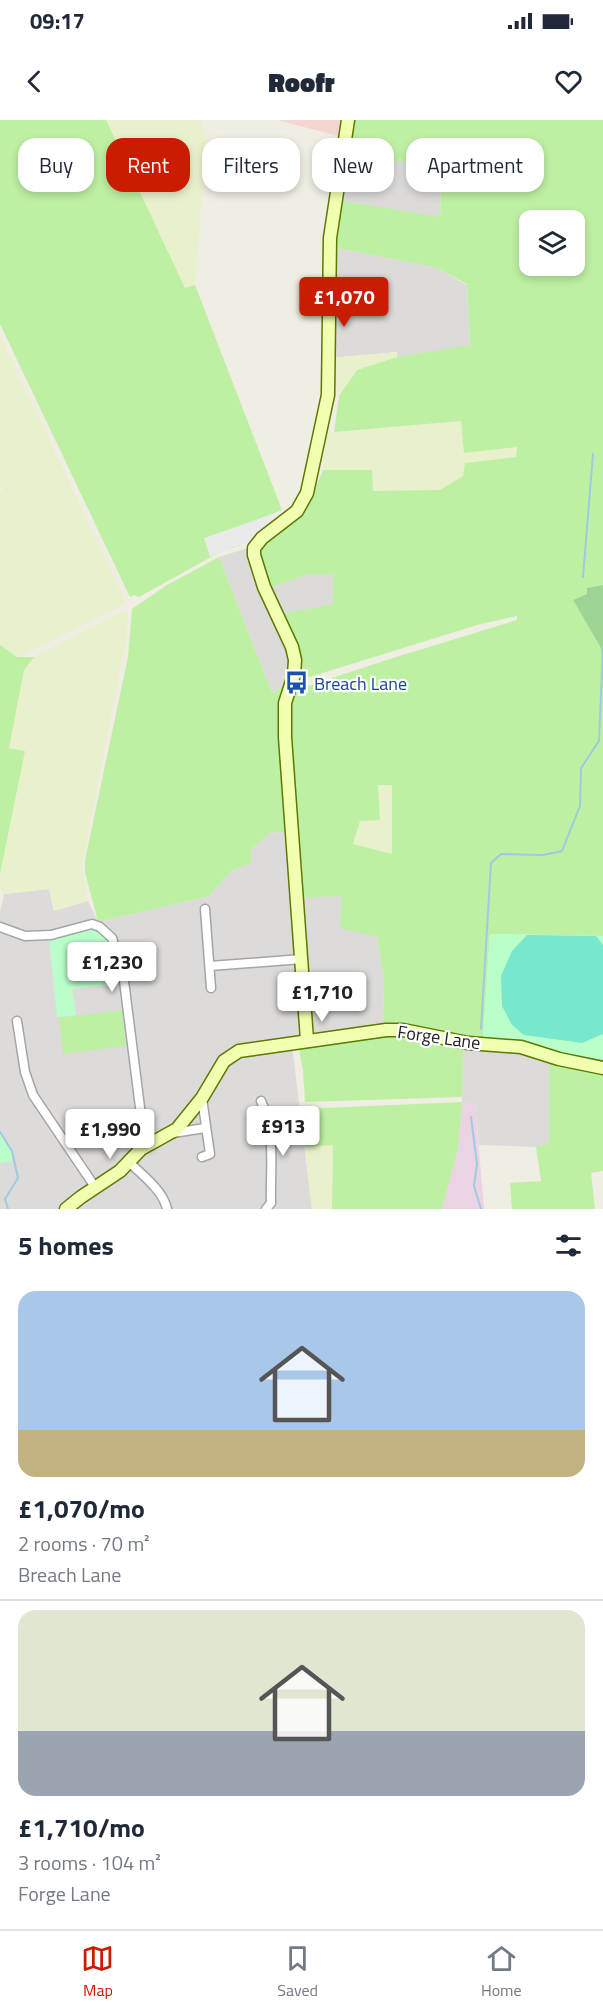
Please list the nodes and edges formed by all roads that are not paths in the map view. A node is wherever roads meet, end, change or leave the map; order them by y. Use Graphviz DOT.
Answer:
graph roads {
  1 [pos="348,120"];
  2 [pos="205,909"];
  3 [pos="0,927"];
  4 [pos="302,959"];
  5 [pos="210,966"];
  6 [pos="212,988"];
  7 [pos="17,1021"];
  8 [pos="307,1040"];
  9 [pos="603,1068"];
  10 [pos="202,1098"];
  11 [pos="261,1101"];
  12 [pos="205,1128"];
  13 [pos="170,1134"];
  14 [pos="150,1143"];
  15 [pos="202,1157"];
  16 [pos="129,1162"];
  17 [pos="95,1187"];
  18 [pos="66,1209"];
  19 [pos="167,1209"];
  20 [pos="266,1209"];
  1 -- 4 [label="street"];
  2 -- 5 [label="street"];
  3 -- 14 [label="street"];
  4 -- 5 [label="street"];
  4 -- 8 [label="street"];
  5 -- 6 [label="street"];
  7 -- 17 [label="street"];
  8 -- 9 [label="street, Forge Lane"];
  8 -- 10 [label="street, Forge Lane"];
  10 -- 12 [label="street"];
  10 -- 13 [label="street, Forge Lane"];
  11 -- 20 [label="street"];
  12 -- 13 [label="street"];
  12 -- 15 [label="street"];
  13 -- 14 [label="street"];
  14 -- 16 [label="street"];
  16 -- 17 [label="street"];
  16 -- 19 [label="street"];
  17 -- 18 [label="street"];
}
